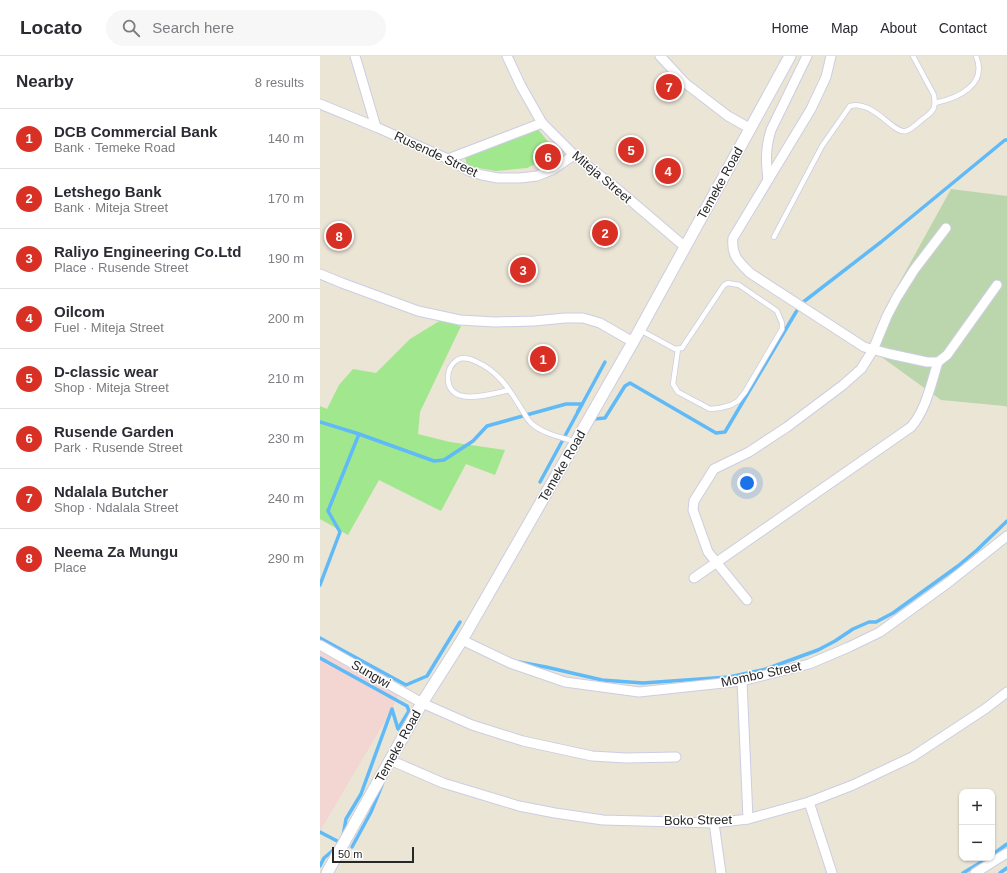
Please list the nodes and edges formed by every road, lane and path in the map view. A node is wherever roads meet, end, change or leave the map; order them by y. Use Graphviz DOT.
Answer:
graph roads {
  1 [pos="355,56"];
  2 [pos="507,56"];
  3 [pos="660,56"];
  4 [pos="790,56"];
  5 [pos="807,56"];
  6 [pos="831,56"];
  7 [pos="913,56"];
  8 [pos="976,56"];
  9 [pos="935,103"];
  10 [pos="320,104"];
  11 [pos="542,123"];
  12 [pos="376,127"];
  13 [pos="750,129"];
  14 [pos="574,155"];
  15 [pos="448,159"];
  16 [pos="768,180"];
  17 [pos="946,228"];
  18 [pos="774,237"];
  19 [pos="684,246"];
  20 [pos="320,274"];
  21 [pos="997,284"];
  22 [pos="639,330"];
  23 [pos="633,342"];
  24 [pos="678,349"];
  25 [pos="873,350"];
  26 [pos="938,362"];
  27 [pos="509,390"];
  28 [pos="576,442"];
  29 [pos="1007,536"];
  30 [pos="716,563"];
  31 [pos="694,578"];
  32 [pos="747,600"];
  33 [pos="462,640"];
  34 [pos="320,644"];
  35 [pos="742,681"];
  36 [pos="1007,692"];
  37 [pos="422,703"];
  38 [pos="676,757"];
  39 [pos="390,760"];
  40 [pos="809,802"];
  41 [pos="748,819"];
  42 [pos="714,822"];
  43 [pos="1007,853"];
  44 [pos="327,873"];
  45 [pos="721,873"];
  46 [pos="832,873"];
  47 [pos="975,873"];
  1 -- 12 [label="street"];
  2 -- 11 [label="street, Miteja Street"];
  3 -- 13 [label="street"];
  4 -- 13 [label="street, Temeke Road"];
  5 -- 16 [label="street"];
  6 -- 16 [label="street"];
  7 -- 9 [label="lane"];
  8 -- 9 [label="lane"];
  9 -- 18 [label="lane"];
  10 -- 12 [label="street, Rusende Street"];
  11 -- 14 [label="street, Miteja Street"];
  11 -- 15 [label="street"];
  12 -- 15 [label="street, Rusende Street"];
  13 -- 19 [label="street, Temeke Road"];
  14 -- 15 [label="street, Rusende Street"];
  14 -- 19 [label="street, Miteja Street"];
  16 -- 25 [label="street"];
  17 -- 25 [label="street"];
  19 -- 22 [label="street, Temeke Road"];
  20 -- 23 [label="street"];
  21 -- 26 [label="street"];
  22 -- 23 [label="street, Temeke Road"];
  22 -- 24 [label="lane"];
  23 -- 28 [label="street, Temeke Road"];
  24 -- 24 [label="lane"];
  25 -- 26 [label="street"];
  25 -- 30 [label="street"];
  26 -- 30 [label="street"];
  27 -- 27 [label="lane"];
  27 -- 28 [label="lane"];
  28 -- 33 [label="street, Temeke Road"];
  29 -- 35 [label="street, Mombo Street"];
  30 -- 31 [label="street"];
  30 -- 32 [label="street"];
  33 -- 35 [label="street, Mombo Street"];
  33 -- 37 [label="street, Temeke Road"];
  34 -- 37 [label="street, Sungwi"];
  35 -- 41 [label="street"];
  36 -- 40 [label="street, Boko Street"];
  37 -- 38 [label="street, Sungwi"];
  37 -- 39 [label="street, Temeke Road"];
  39 -- 42 [label="street, Boko Street"];
  39 -- 44 [label="street, Temeke Road"];
  40 -- 41 [label="street, Boko Street"];
  40 -- 46 [label="street"];
  41 -- 42 [label="street, Boko Street"];
  42 -- 45 [label="street"];
  43 -- 47 [label="street"];
}
